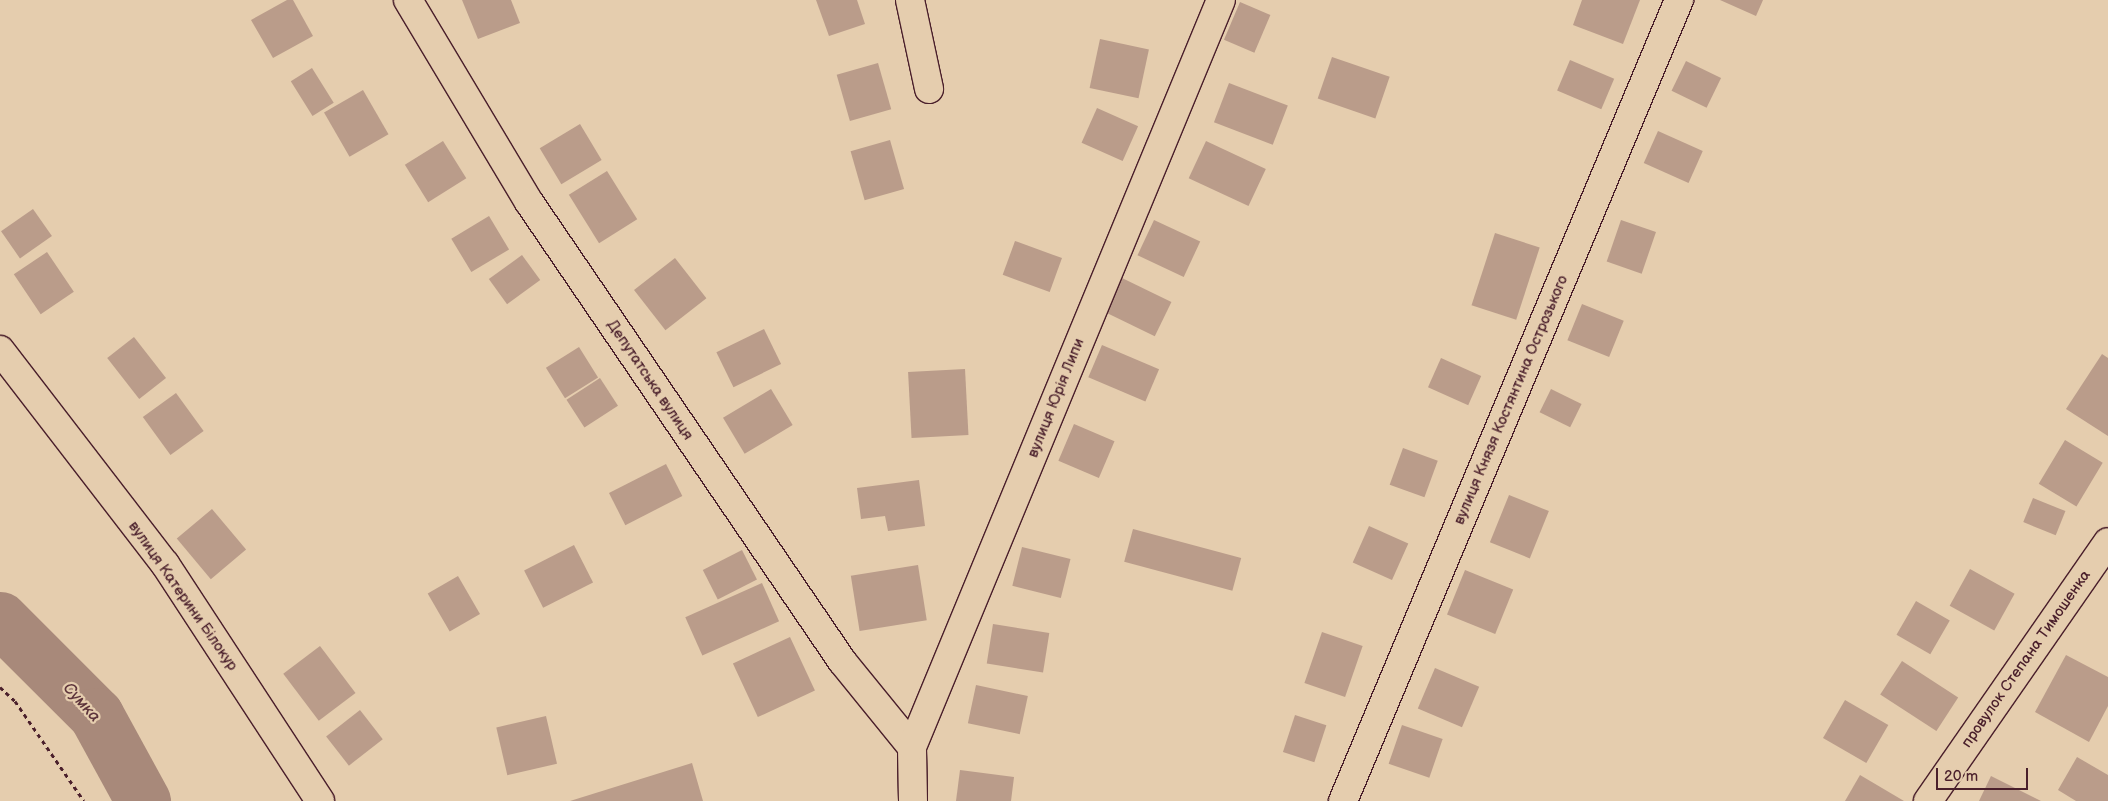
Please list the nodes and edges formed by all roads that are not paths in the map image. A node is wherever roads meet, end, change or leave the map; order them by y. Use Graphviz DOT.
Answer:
graph roads {
  1 [pos="408,0"];
  2 [pos="910,0"];
  3 [pos="1221,0"];
  4 [pos="1679,0"];
  5 [pos="929,89"];
  6 [pos="0,350"];
  7 [pos="2108,542"];
  8 [pos="912,747"];
  9 [pos="320,801"];
  10 [pos="913,801"];
  11 [pos="1343,801"];
  12 [pos="1928,801"];
  1 -- 8 [label="street, Депутатська вулиця"];
  2 -- 5 [label="street"];
  3 -- 8 [label="street, вулиця Юрія Липи"];
  4 -- 11 [label="street, вулиця Князя Костянтина Острозького"];
  6 -- 9 [label="street, вулиця Катерини Білокур"];
  7 -- 12 [label="street, провулок Степана Тимошенка"];
  8 -- 10 [label="street, вулиця Юрія Липи"];
}
